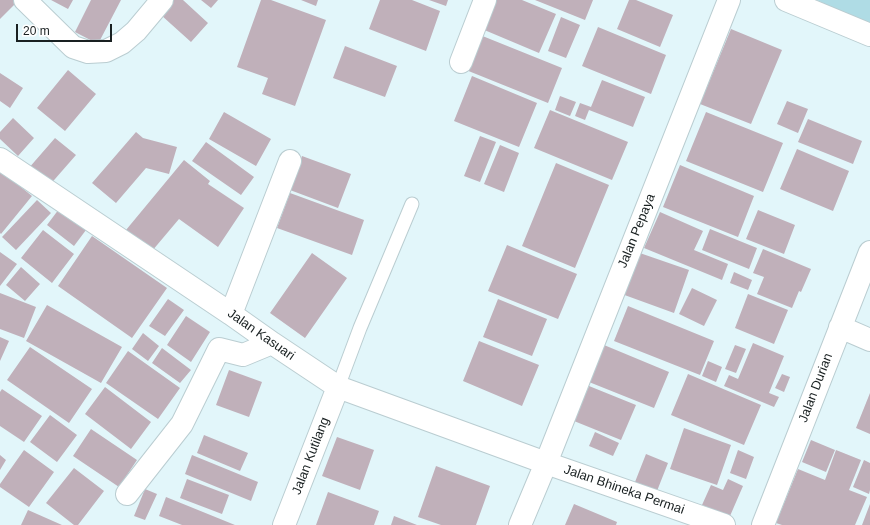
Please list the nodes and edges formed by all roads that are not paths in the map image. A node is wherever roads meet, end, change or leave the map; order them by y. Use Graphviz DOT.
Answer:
graph roads {
  1 [pos="25,0"];
  2 [pos="162,0"];
  3 [pos="484,0"];
  4 [pos="729,0"];
  5 [pos="786,0"];
  6 [pos="870,35"];
  7 [pos="461,62"];
  8 [pos="0,158"];
  9 [pos="290,161"];
  10 [pos="412,204"];
  11 [pos="870,252"];
  12 [pos="232,314"];
  13 [pos="840,327"];
  14 [pos="870,340"];
  15 [pos="272,344"];
  16 [pos="338,387"];
  17 [pos="546,462"];
  18 [pos="127,494"];
  19 [pos="284,525"];
  20 [pos="520,525"];
  21 [pos="724,525"];
  22 [pos="763,525"];
  1 -- 2 [label="street"];
  3 -- 7 [label="street"];
  4 -- 17 [label="street, Jalan Pepaya"];
  5 -- 6 [label="street"];
  8 -- 12 [label="street, Jalan Kasuari"];
  9 -- 12 [label="street"];
  10 -- 16 [label="lane"];
  11 -- 13 [label="street, Jalan Durian"];
  12 -- 15 [label="street, Jalan Kasuari"];
  13 -- 14 [label="street"];
  13 -- 22 [label="street, Jalan Durian"];
  15 -- 16 [label="street, Jalan Kasuari"];
  15 -- 18 [label="street"];
  16 -- 17 [label="street, Jalan Kasuari"];
  16 -- 19 [label="street, Jalan Kutilang"];
  17 -- 20 [label="street, Jalan Pepaya"];
  17 -- 21 [label="street, Jalan Bhineka Permai"];
}
